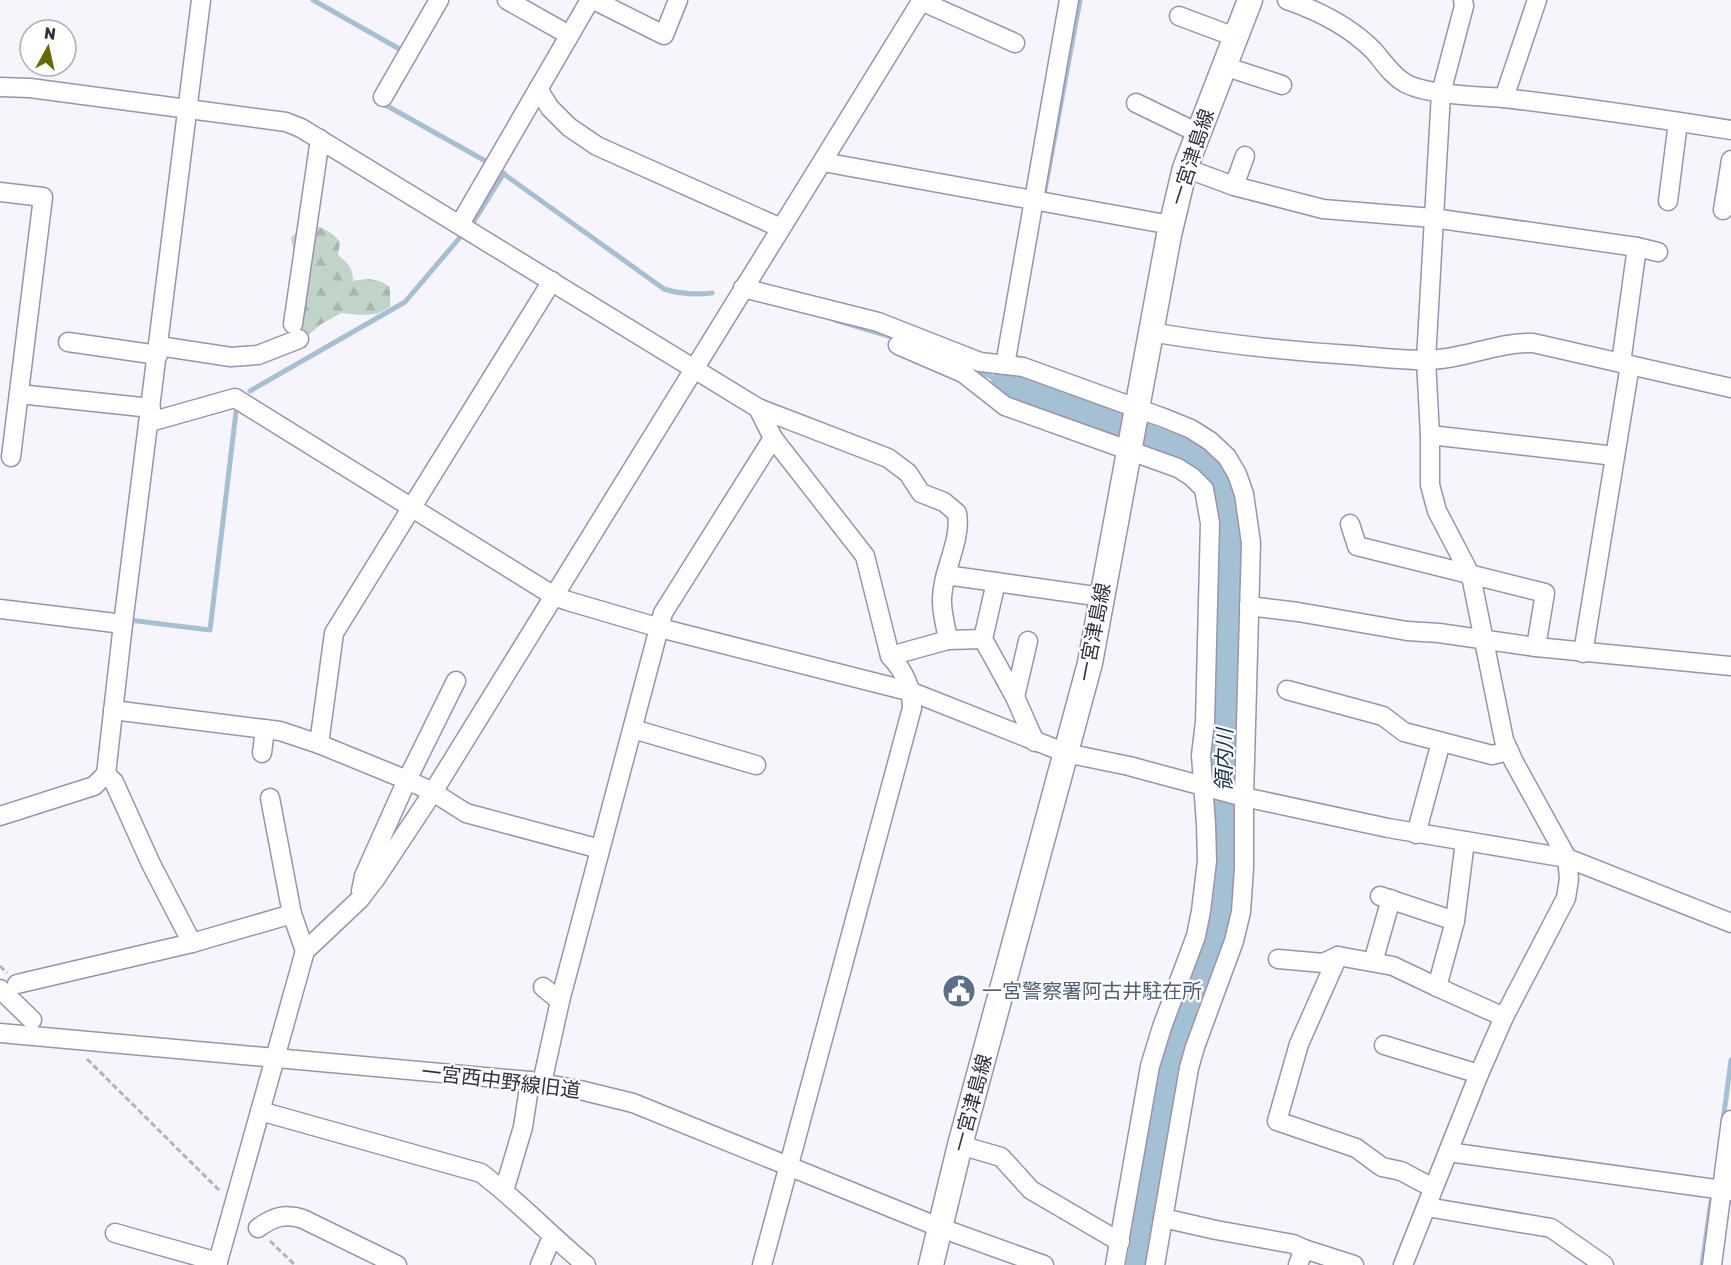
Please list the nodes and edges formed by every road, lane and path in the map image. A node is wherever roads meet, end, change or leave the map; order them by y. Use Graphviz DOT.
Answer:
graph roads {
  1 [pos="201,0"];
  2 [pos="439,0"];
  3 [pos="507,0"];
  4 [pos="592,0"];
  5 [pos="678,0"];
  6 [pos="1069,0"];
  7 [pos="1250,0"];
  8 [pos="1287,0"];
  9 [pos="1463,0"];
  10 [pos="1537,0"];
  11 [pos="921,1"];
  12 [pos="1179,16"];
  13 [pos="569,35"];
  14 [pos="1235,37"];
  15 [pos="1015,44"];
  16 [pos="1224,66"];
  17 [pos="1282,85"];
  18 [pos="0,87"];
  19 [pos="538,89"];
  20 [pos="1441,93"];
  21 [pos="383,97"];
  22 [pos="1504,98"];
  23 [pos="1136,103"];
  24 [pos="188,110"];
  25 [pos="1678,122"];
  26 [pos="1731,130"];
  27 [pos="1198,133"];
  28 [pos="320,139"];
  29 [pos="1245,156"];
  30 [pos="1731,160"];
  31 [pos="823,162"];
  32 [pos="1185,168"];
  33 [pos="1234,186"];
  34 [pos="0,192"];
  35 [pos="1040,201"];
  36 [pos="1668,201"];
  37 [pos="1723,210"];
  38 [pos="1433,218"];
  39 [pos="460,224"];
  40 [pos="1171,225"];
  41 [pos="781,228"];
  42 [pos="1637,247"];
  43 [pos="1658,252"];
  44 [pos="552,281"];
  45 [pos="743,288"];
  46 [pos="1150,332"];
  47 [pos="68,342"];
  48 [pos="898,345"];
  49 [pos="158,351"];
  50 [pos="1426,360"];
  51 [pos="1626,364"];
  52 [pos="1011,366"];
  53 [pos="694,369"];
  54 [pos="1731,388"];
  55 [pos="19,394"];
  56 [pos="758,408"];
  57 [pos="1137,408"];
  58 [pos="151,415"];
  59 [pos="1430,435"];
  60 [pos="773,438"];
  61 [pos="1129,450"];
  62 [pos="1615,456"];
  63 [pos="11,457"];
  64 [pos="412,508"];
  65 [pos="1350,524"];
  66 [pos="946,575"];
  67 [pos="1471,576"];
  68 [pos="996,582"];
  69 [pos="554,596"];
  70 [pos="1102,597"];
  71 [pos="1249,606"];
  72 [pos="0,609"];
  73 [pos="123,624"];
  74 [pos="660,628"];
  75 [pos="982,639"];
  76 [pos="948,640"];
  77 [pos="1484,640"];
  78 [pos="1028,642"];
  79 [pos="1536,647"];
  80 [pos="1583,653"];
  81 [pos="890,656"];
  82 [pos="1731,666"];
  83 [pos="456,681"];
  84 [pos="1287,690"];
  85 [pos="912,692"];
  86 [pos="1015,697"];
  87 [pos="113,710"];
  88 [pos="265,729"];
  89 [pos="633,729"];
  90 [pos="1035,742"];
  91 [pos="1441,742"];
  92 [pos="319,744"];
  93 [pos="1509,751"];
  94 [pos="262,753"];
  95 [pos="1066,753"];
  96 [pos="756,765"];
  97 [pos="106,774"];
  98 [pos="407,780"];
  99 [pos="1203,786"];
  100 [pos="433,792"];
  101 [pos="1244,797"];
  102 [pos="270,798"];
  103 [pos="0,816"];
  104 [pos="1416,834"];
  105 [pos="1465,841"];
  106 [pos="600,849"];
  107 [pos="1567,858"];
  108 [pos="360,899"];
  109 [pos="292,914"];
  110 [pos="1455,921"];
  111 [pos="1731,923"];
  112 [pos="192,943"];
  113 [pos="304,951"];
  114 [pos="1338,956"];
  115 [pos="1278,959"];
  116 [pos="1373,962"];
  117 [pos="0,966"];
  118 [pos="8,987"];
  119 [pos="543,987"];
  120 [pos="1437,987"];
  121 [pos="561,1001"];
  122 [pos="1504,1017"];
  123 [pos="32,1020"];
  124 [pos="0,1033"];
  125 [pos="65,1039"];
  126 [pos="1383,1044"];
  127 [pos="276,1059"];
  128 [pos="1479,1074"];
  129 [pos="536,1082"];
  130 [pos="260,1111"];
  131 [pos="1731,1120"];
  132 [pos="960,1145"];
  133 [pos="1448,1152"];
  134 [pos="790,1166"];
  135 [pos="1433,1188"];
  136 [pos="504,1191"];
  137 [pos="1727,1191"];
  138 [pos="234,1205"];
  139 [pos="1427,1207"];
  140 [pos="1163,1218"];
  141 [pos="258,1228"];
  142 [pos="941,1228"];
  143 [pos="115,1233"];
  144 [pos="552,1237"];
  145 [pos="1120,1242"];
  146 [pos="1301,1257"];
  147 [pos="218,1263"];
  148 [pos="295,1265"];
  149 [pos="397,1265"];
  150 [pos="540,1265"];
  151 [pos="586,1265"];
  152 [pos="762,1265"];
  153 [pos="931,1265"];
  154 [pos="1044,1265"];
  155 [pos="1115,1265"];
  156 [pos="1155,1265"];
  157 [pos="1354,1265"];
  158 [pos="1402,1265"];
  159 [pos="1604,1265"];
  160 [pos="1712,1265"];
  1 -- 24 [label="street"];
  2 -- 21 [label="street"];
  3 -- 13 [label="street"];
  4 -- 5 [label="street"];
  4 -- 13 [label="street"];
  6 -- 35 [label="street"];
  7 -- 14 [label="main road, 一宮津島線"];
  8 -- 20 [label="street"];
  9 -- 20 [label="street"];
  10 -- 22 [label="street"];
  11 -- 15 [label="street"];
  11 -- 31 [label="street"];
  12 -- 14 [label="street"];
  13 -- 19 [label="street"];
  14 -- 16 [label="main road, 一宮津島線"];
  16 -- 17 [label="street"];
  16 -- 27 [label="main road, 一宮津島線"];
  18 -- 24 [label="street"];
  19 -- 39 [label="street"];
  19 -- 41 [label="street"];
  20 -- 22 [label="street"];
  20 -- 38 [label="street"];
  22 -- 25 [label="street"];
  23 -- 27 [label="street"];
  24 -- 28 [label="street"];
  24 -- 49 [label="street"];
  25 -- 26 [label="street"];
  25 -- 36 [label="street"];
  27 -- 32 [label="main road, 一宮津島線"];
  28 -- 39 [label="street"];
  28 -- 49 [label="street"];
  29 -- 33 [label="street"];
  30 -- 37 [label="street"];
  31 -- 35 [label="street"];
  31 -- 41 [label="street"];
  32 -- 33 [label="street"];
  32 -- 40 [label="main road, 一宮津島線"];
  33 -- 38 [label="street"];
  34 -- 55 [label="street"];
  35 -- 40 [label="street"];
  35 -- 52 [label="street"];
  38 -- 42 [label="street"];
  38 -- 50 [label="street"];
  39 -- 44 [label="street"];
  40 -- 46 [label="main road, 一宮津島線"];
  41 -- 45 [label="street"];
  42 -- 43 [label="street"];
  42 -- 51 [label="street"];
  44 -- 53 [label="street"];
  44 -- 64 [label="street"];
  45 -- 52 [label="street"];
  45 -- 53 [label="street"];
  46 -- 50 [label="street"];
  46 -- 57 [label="main road, 一宮津島線"];
  47 -- 49 [label="street"];
  48 -- 61 [label="street"];
  49 -- 58 [label="street"];
  50 -- 51 [label="street"];
  50 -- 59 [label="street"];
  51 -- 54 [label="street"];
  51 -- 62 [label="street"];
  52 -- 57 [label="street"];
  53 -- 56 [label="street"];
  53 -- 69 [label="street"];
  55 -- 58 [label="street"];
  55 -- 63 [label="street"];
  56 -- 60 [label="street"];
  56 -- 66 [label="street"];
  57 -- 61 [label="main road, 一宮津島線"];
  57 -- 71 [label="street"];
  58 -- 64 [label="street"];
  58 -- 73 [label="street"];
  59 -- 62 [label="street"];
  59 -- 67 [label="street"];
  60 -- 74 [label="street"];
  60 -- 81 [label="street"];
  61 -- 70 [label="main road, 一宮津島線"];
  61 -- 99 [label="street"];
  62 -- 80 [label="street"];
  64 -- 69 [label="street"];
  64 -- 92 [label="street"];
  65 -- 67 [label="street"];
  66 -- 68 [label="street"];
  66 -- 76 [label="street"];
  67 -- 77 [label="street"];
  67 -- 79 [label="street"];
  68 -- 70 [label="street"];
  68 -- 75 [label="street"];
  69 -- 74 [label="street"];
  69 -- 100 [label="street"];
  70 -- 95 [label="main road, 一宮津島線"];
  71 -- 77 [label="street"];
  71 -- 101 [label="street"];
  72 -- 73 [label="street"];
  73 -- 87 [label="street"];
  74 -- 85 [label="street"];
  74 -- 89 [label="street"];
  75 -- 76 [label="street"];
  75 -- 86 [label="street"];
  76 -- 81 [label="street"];
  77 -- 79 [label="street"];
  77 -- 93 [label="street"];
  78 -- 86 [label="street"];
  79 -- 80 [label="street"];
  80 -- 82 [label="street"];
  81 -- 85 [label="street"];
  83 -- 98 [label="street"];
  84 -- 91 [label="street"];
  85 -- 90 [label="street"];
  85 -- 134 [label="street"];
  86 -- 90 [label="street"];
  87 -- 88 [label="street"];
  87 -- 97 [label="street"];
  88 -- 92 [label="street"];
  88 -- 94 [label="street"];
  89 -- 96 [label="street"];
  89 -- 106 [label="street"];
  90 -- 95 [label="street"];
  91 -- 93 [label="street"];
  91 -- 104 [label="street"];
  92 -- 98 [label="street"];
  93 -- 107 [label="street"];
  95 -- 99 [label="street"];
  95 -- 132 [label="main road, 一宮津島線"];
  97 -- 103 [label="street"];
  97 -- 112 [label="street"];
  98 -- 100 [label="street"];
  98 -- 108 [label="street"];
  99 -- 101 [label="street"];
  99 -- 145 [label="street"];
  100 -- 106 [label="street"];
  100 -- 108 [label="street"];
  101 -- 104 [label="street"];
  101 -- 140 [label="street"];
  102 -- 109 [label="street"];
  104 -- 105 [label="street"];
  105 -- 107 [label="street"];
  105 -- 110 [label="street"];
  106 -- 121 [label="street"];
  107 -- 111 [label="street"];
  107 -- 122 [label="street"];
  108 -- 113 [label="street"];
  109 -- 112 [label="street"];
  109 -- 113 [label="street"];
  110 -- 116 [label="street"];
  110 -- 120 [label="street"];
  112 -- 118 [label="street"];
  113 -- 127 [label="street"];
  114 -- 115 [label="street"];
  114 -- 116 [label="street"];
  114 -- 135 [label="street"];
  116 -- 120 [label="street"];
  117 -- 118 [label="path"];
  118 -- 123 [label="street"];
  119 -- 121 [label="street"];
  120 -- 122 [label="street"];
  121 -- 129 [label="street"];
  122 -- 128 [label="street"];
  124 -- 125 [label="street, 一宮西中野線旧道"];
  125 -- 127 [label="street, 一宮西中野線旧道"];
  125 -- 138 [label="path"];
  126 -- 128 [label="street"];
  127 -- 129 [label="street, 一宮西中野線旧道"];
  127 -- 130 [label="street"];
  128 -- 133 [label="street"];
  129 -- 134 [label="street, 一宮西中野線旧道"];
  129 -- 136 [label="street"];
  130 -- 136 [label="street"];
  130 -- 138 [label="street"];
  131 -- 137 [label="street"];
  132 -- 142 [label="main road, 一宮津島線"];
  132 -- 145 [label="street"];
  133 -- 135 [label="street"];
  133 -- 137 [label="street"];
  134 -- 142 [label="street, 一宮西中野線旧道"];
  134 -- 152 [label="street"];
  135 -- 139 [label="street"];
  136 -- 144 [label="street"];
  137 -- 160 [label="street"];
  138 -- 147 [label="street"];
  139 -- 158 [label="street"];
  139 -- 159 [label="street"];
  140 -- 146 [label="street"];
  140 -- 156 [label="street"];
  141 -- 148 [label="path"];
  141 -- 149 [label="street"];
  142 -- 153 [label="main road, 一宮津島線"];
  142 -- 154 [label="street, 一宮西中野線旧道"];
  143 -- 147 [label="street"];
  144 -- 150 [label="street"];
  144 -- 151 [label="street"];
  145 -- 155 [label="street"];
  146 -- 157 [label="street"];
}
